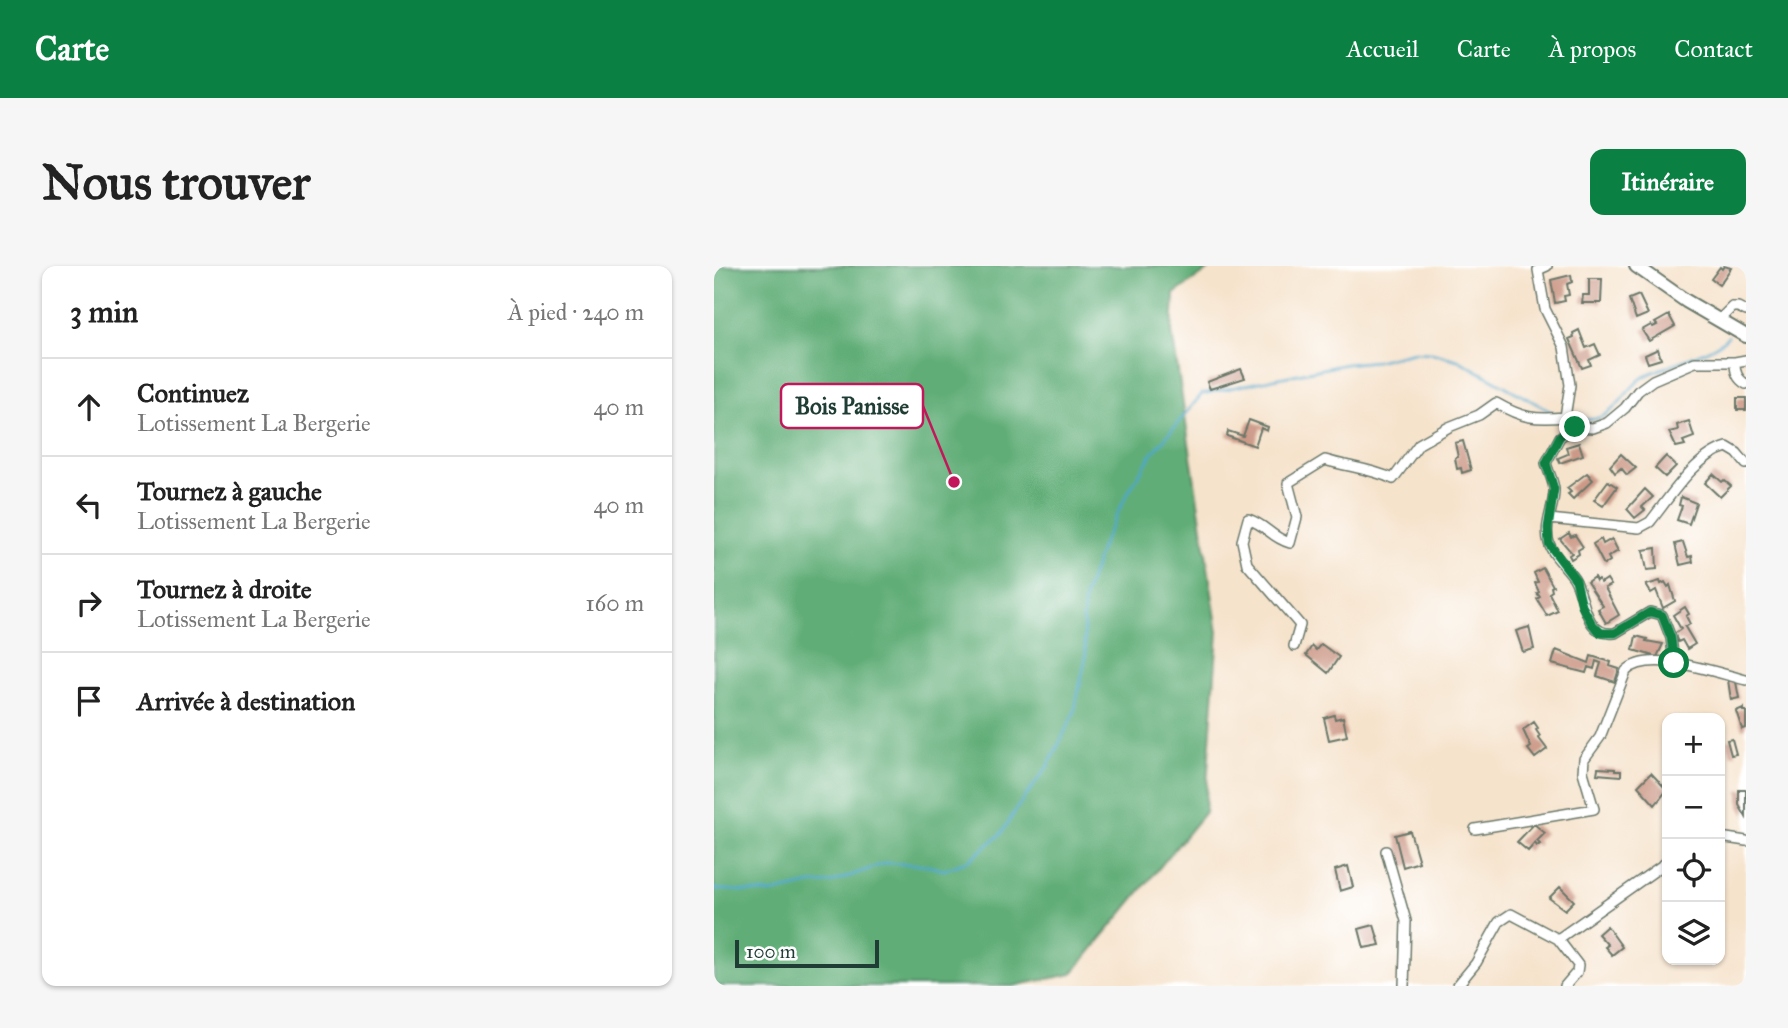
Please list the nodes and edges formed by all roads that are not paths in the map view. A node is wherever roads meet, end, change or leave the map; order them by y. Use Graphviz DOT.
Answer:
graph roads {
  1 [pos="1546,266"];
  2 [pos="1636,266"];
  3 [pos="1745,308"];
  4 [pos="1719,320"];
  5 [pos="1746,336"];
  6 [pos="1746,360"];
  7 [pos="1735,362"];
  8 [pos="1746,384"];
  9 [pos="1746,464"];
  10 [pos="1549,519"];
  11 [pos="1294,646"];
  12 [pos="1674,663"];
  13 [pos="1746,680"];
  14 [pos="1475,829"];
  15 [pos="1725,838"];
  16 [pos="1746,841"];
  17 [pos="1386,851"];
  18 [pos="1662,866"];
  19 [pos="1558,939"];
  20 [pos="1404,986"];
  21 [pos="1457,986"];
  22 [pos="1565,986"];
  1 -- 11 [label="street"];
  2 -- 4 [label="street"];
  3 -- 4 [label="street"];
  4 -- 5 [label="street"];
  6 -- 7 [label="street"];
  7 -- 8 [label="street"];
  7 -- 10 [label="street"];
  9 -- 10 [label="street"];
  10 -- 12 [label="street"];
  12 -- 13 [label="street"];
  12 -- 14 [label="street"];
  15 -- 16 [label="street"];
  17 -- 20 [label="street"];
  18 -- 19 [label="street"];
  19 -- 21 [label="street"];
  19 -- 22 [label="street"];
}
